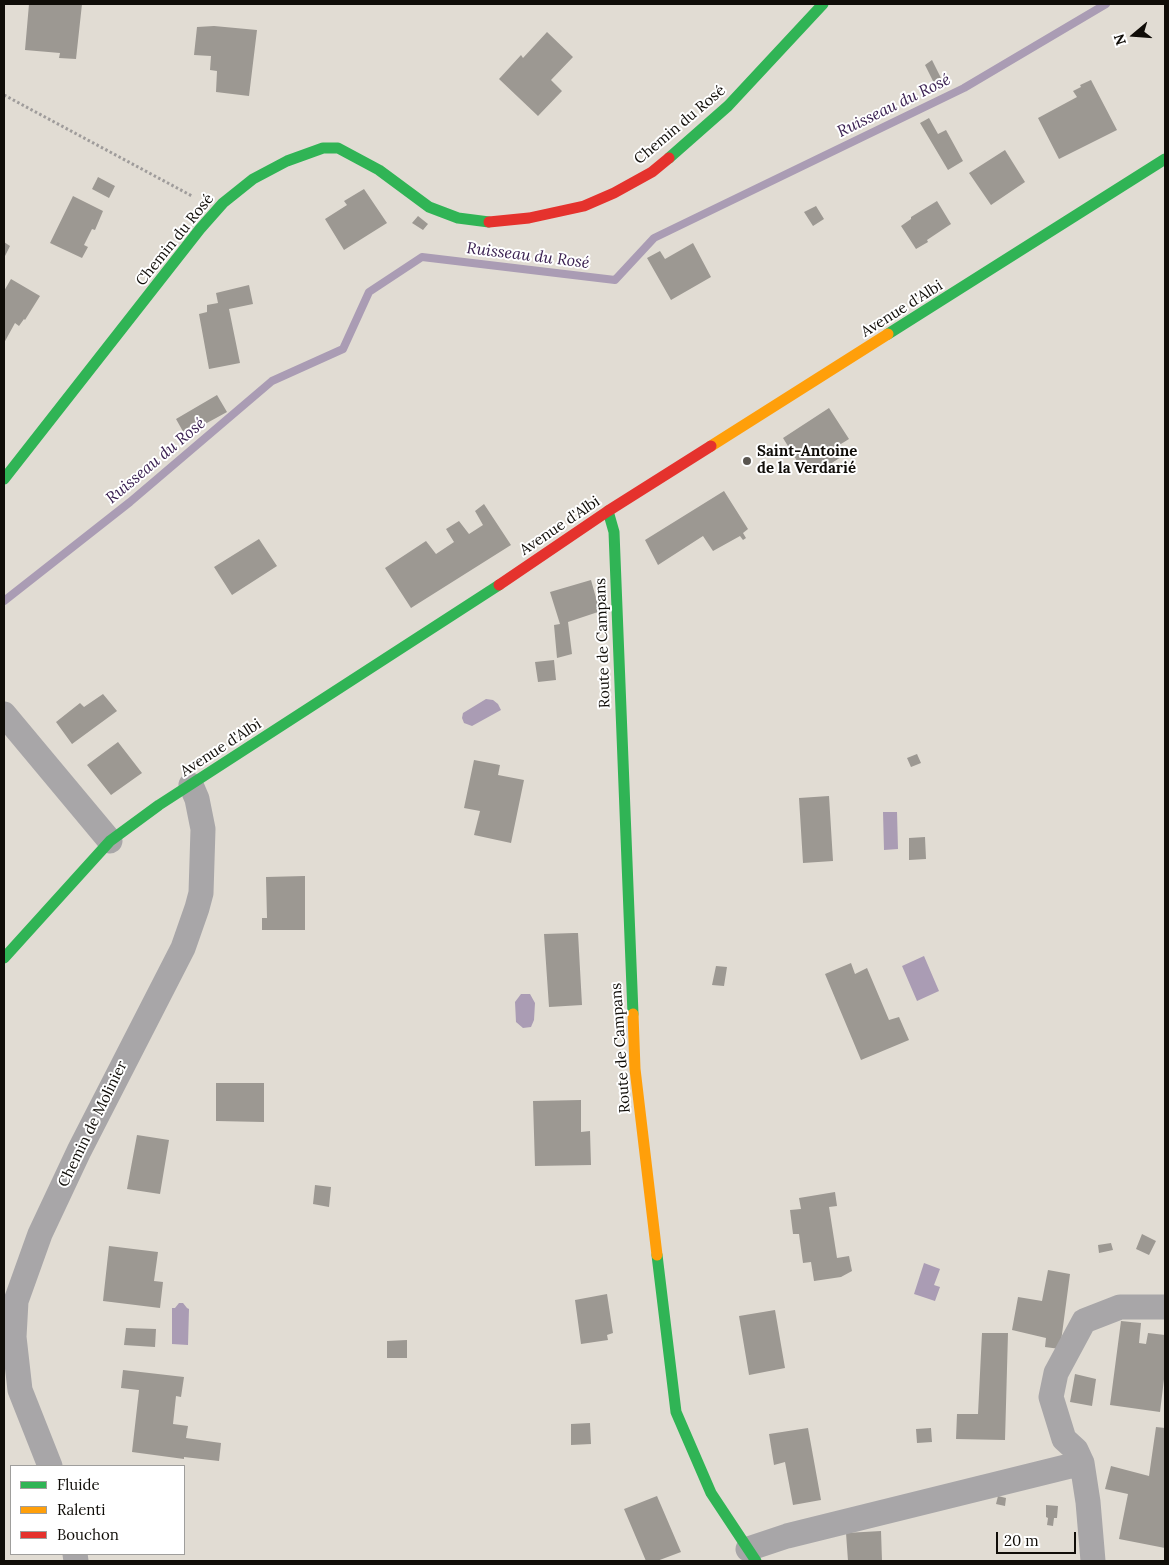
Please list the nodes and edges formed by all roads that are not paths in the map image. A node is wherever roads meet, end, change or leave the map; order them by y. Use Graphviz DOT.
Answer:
graph roads {
  1 [pos="823,4"];
  2 [pos="1165,159"];
  3 [pos="4,479"];
  4 [pos="608,511"];
  5 [pos="4,714"];
  6 [pos="191,785"];
  7 [pos="110,841"];
  8 [pos="4,958"];
  9 [pos="1165,1307"];
  10 [pos="1082,1463"];
  11 [pos="50,1465"];
  12 [pos="752,1555"];
  13 [pos="1093,1561"];
  1 -- 3 [label="street, Chemin du Rosé"];
  2 -- 4 [label="street, Avenue d'Albi"];
  4 -- 6 [label="street, Avenue d'Albi"];
  4 -- 12 [label="street, Route de Campans"];
  5 -- 7 [label="street"];
  6 -- 7 [label="street, Avenue d'Albi"];
  6 -- 11 [label="street, Chemin de Molinier"];
  7 -- 8 [label="street, Avenue d'Albi"];
  9 -- 10 [label="street"];
  10 -- 12 [label="street"];
  10 -- 13 [label="street"];
}
